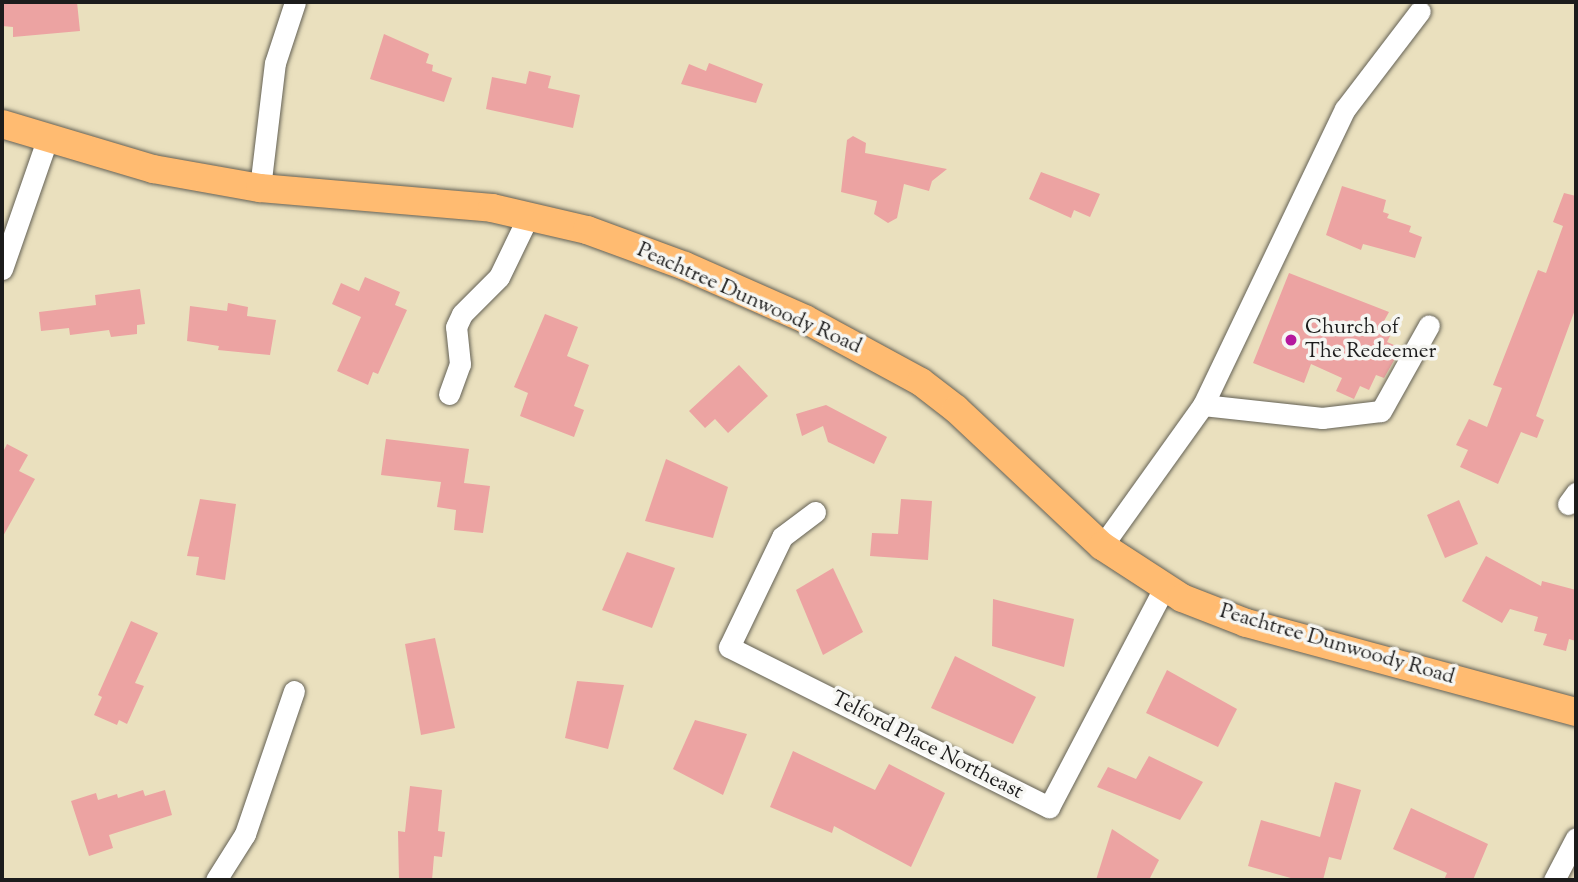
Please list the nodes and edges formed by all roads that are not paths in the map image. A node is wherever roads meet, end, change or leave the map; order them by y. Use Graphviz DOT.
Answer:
graph roads {
  1 [pos="295,2"];
  2 [pos="1420,11"];
  3 [pos="2,124"];
  4 [pos="47,140"];
  5 [pos="260,188"];
  6 [pos="528,217"];
  7 [pos="2,269"];
  8 [pos="1429,325"];
  9 [pos="449,394"];
  10 [pos="1203,405"];
  11 [pos="815,512"];
  12 [pos="1102,546"];
  13 [pos="1164,588"];
  14 [pos="294,691"];
  15 [pos="1576,712"];
  16 [pos="1576,838"];
  17 [pos="216,880"];
  18 [pos="1554,880"];
  1 -- 5 [label="street"];
  2 -- 10 [label="street"];
  3 -- 4 [label="main road, Peachtree Dunwoody Road"];
  4 -- 5 [label="main road, Peachtree Dunwoody Road"];
  4 -- 7 [label="street"];
  5 -- 6 [label="main road, Peachtree Dunwoody Road"];
  6 -- 9 [label="street"];
  6 -- 12 [label="main road, Peachtree Dunwoody Road"];
  8 -- 10 [label="street"];
  10 -- 12 [label="street"];
  11 -- 13 [label="street, Telford Place Northeast"];
  12 -- 13 [label="main road, Peachtree Dunwoody Road"];
  13 -- 15 [label="main road, Peachtree Dunwoody Road"];
  14 -- 17 [label="street"];
  16 -- 18 [label="street"];
}
